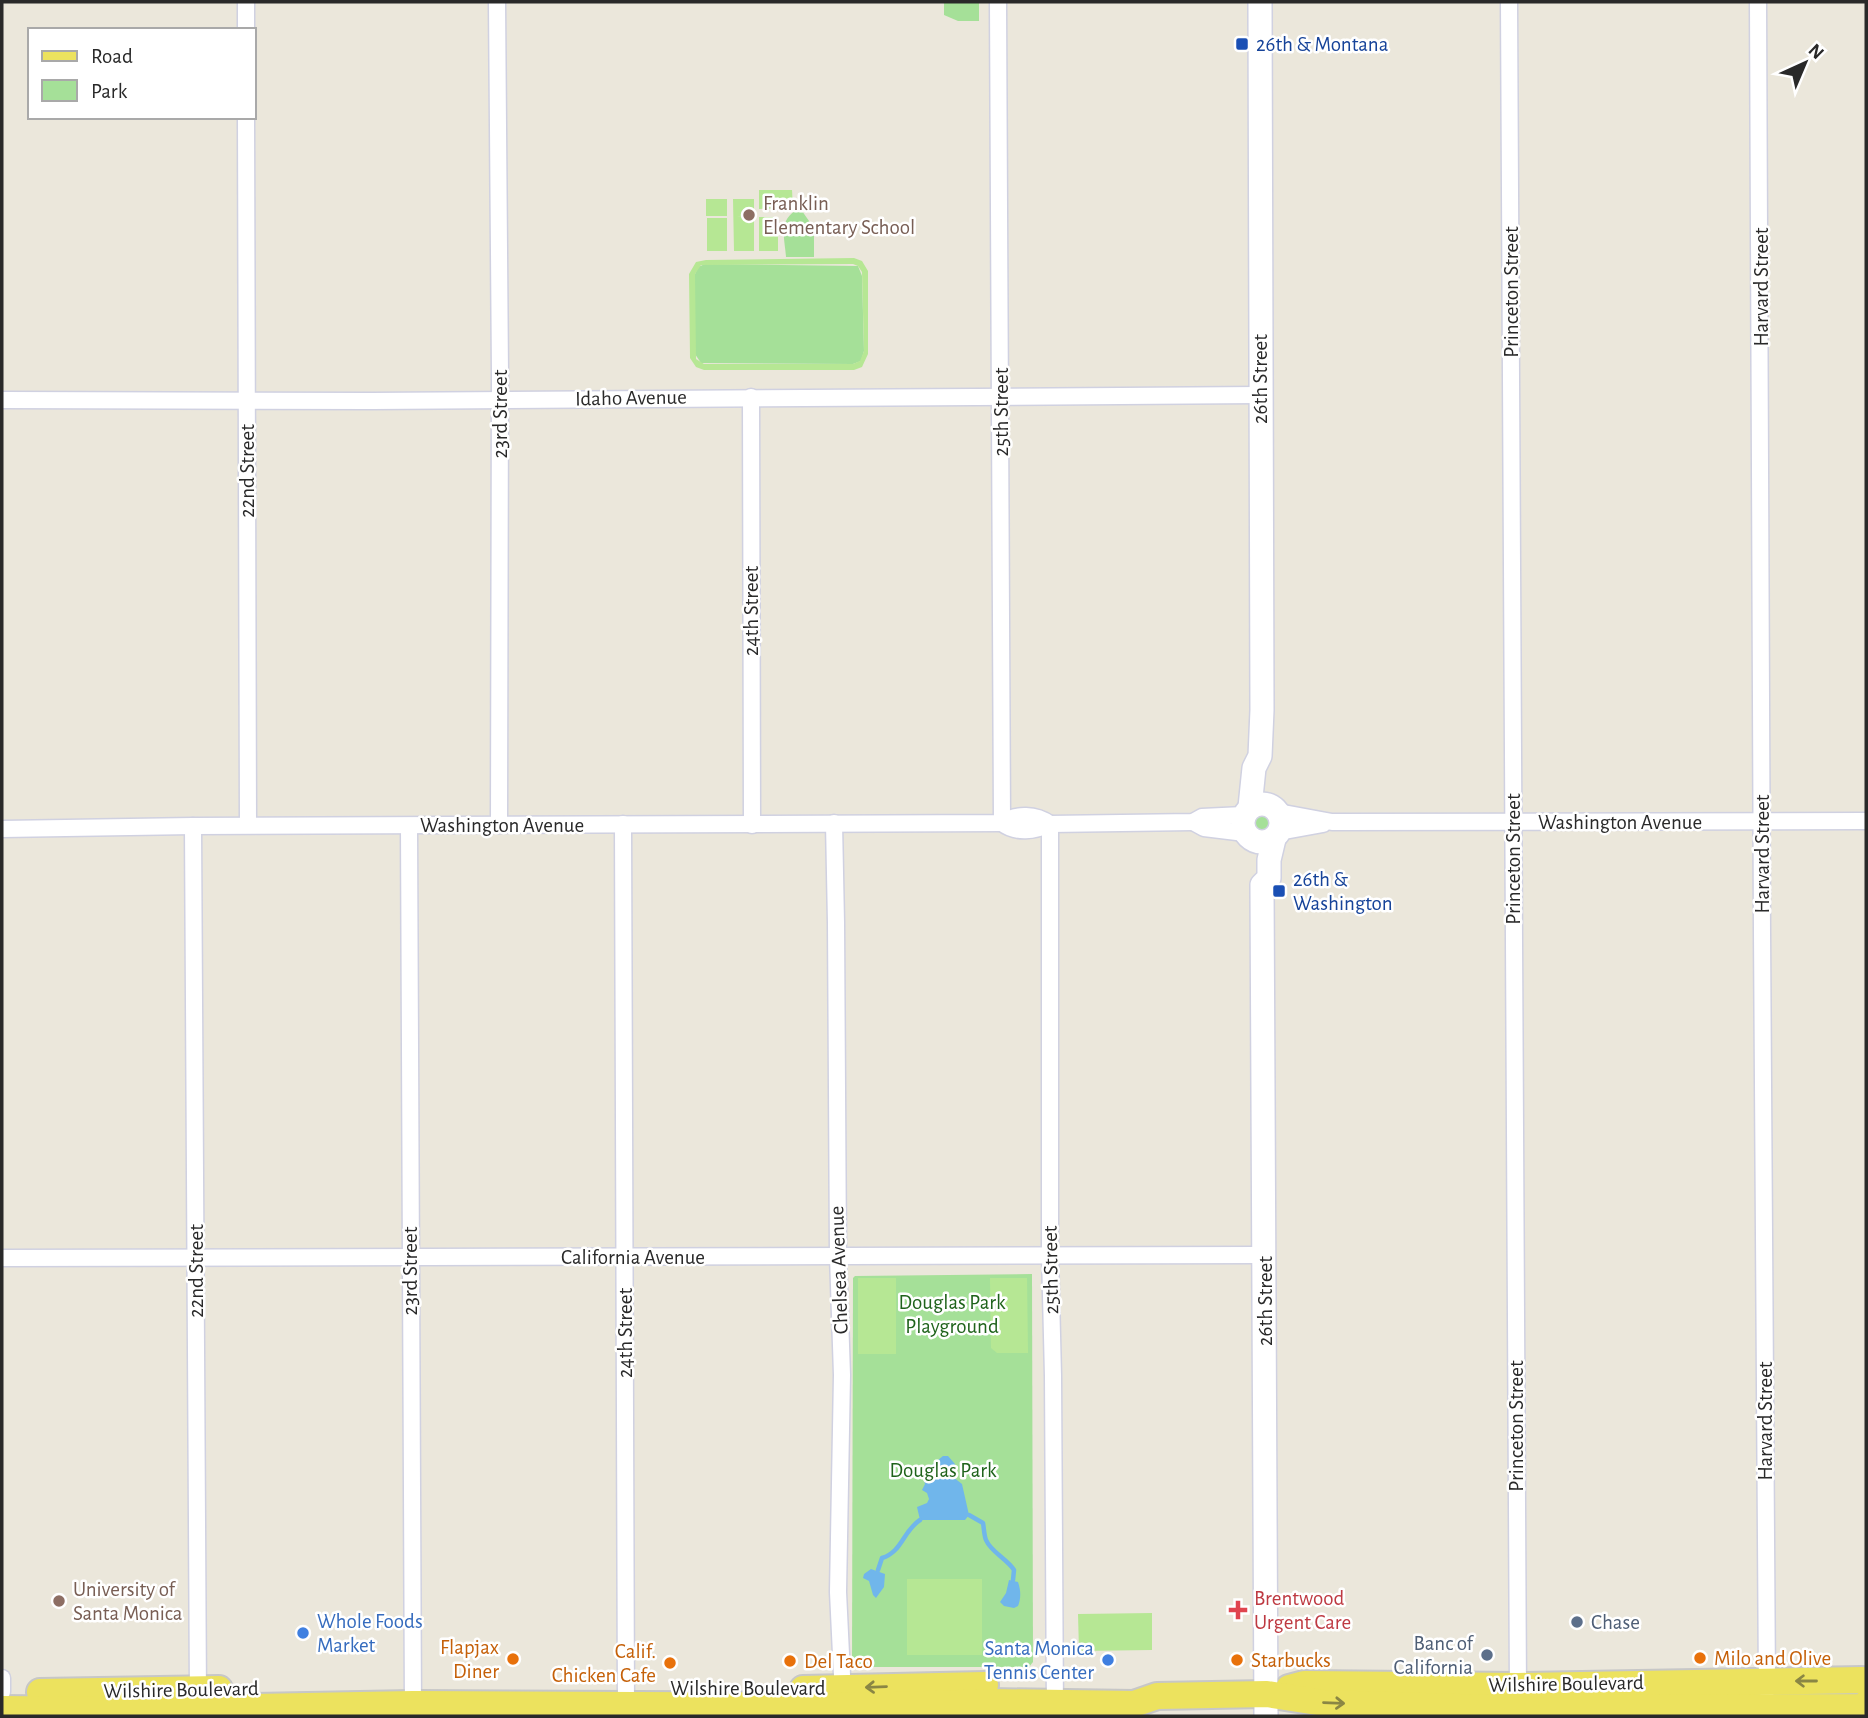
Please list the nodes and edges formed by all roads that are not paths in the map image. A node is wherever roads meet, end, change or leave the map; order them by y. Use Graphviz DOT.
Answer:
graph roads {
  1 [pos="246,2"];
  2 [pos="497,2"];
  3 [pos="998,2"];
  4 [pos="1260,2"];
  5 [pos="1509,2"];
  6 [pos="1758,2"];
  7 [pos="246,28"];
  8 [pos="246,119"];
  9 [pos="1260,395"];
  10 [pos="751,397"];
  11 [pos="1001,397"];
  12 [pos="500,398"];
  13 [pos="247,399"];
  14 [pos="2,400"];
  15 [pos="1866,821"];
  16 [pos="1762,822"];
  17 [pos="834,823"];
  18 [pos="1002,823"];
  19 [pos="1262,823"];
  20 [pos="1513,823"];
  21 [pos="623,824"];
  22 [pos="1050,824"];
  23 [pos="193,825"];
  24 [pos="248,825"];
  25 [pos="409,825"];
  26 [pos="499,825"];
  27 [pos="752,825"];
  28 [pos="2,829"];
  29 [pos="1050,1255"];
  30 [pos="1264,1255"];
  31 [pos="838,1256"];
  32 [pos="624,1257"];
  33 [pos="2,1258"];
  34 [pos="196,1258"];
  35 [pos="410,1259"];
  36 [pos="2,1678"];
  37 [pos="1866,1683"];
  38 [pos="2,1692"];
  39 [pos="1768,1694"];
  40 [pos="1055,1701"];
  41 [pos="1732,1701"];
  42 [pos="412,1703"];
  43 [pos="626,1703"];
  44 [pos="843,1703"];
  45 [pos="1517,1703"];
  46 [pos="198,1704"];
  47 [pos="1866,1704"];
  48 [pos="1267,1705"];
  49 [pos="2,1709"];
  1 -- 7 [label="street"];
  2 -- 12 [label="street, 23rd Street"];
  3 -- 11 [label="street, 25th Street"];
  4 -- 9 [label="street, 26th Street"];
  5 -- 20 [label="street, Princeton Street"];
  6 -- 16 [label="street, Harvard Street"];
  8 -- 13 [label="street, 22nd Street"];
  9 -- 11 [label="street, Idaho Avenue"];
  9 -- 19 [label="street, 26th Street"];
  10 -- 11 [label="street, Idaho Avenue"];
  10 -- 12 [label="street, Idaho Avenue"];
  10 -- 27 [label="street, 24th Street"];
  11 -- 18 [label="street, 25th Street"];
  12 -- 13 [label="street, Idaho Avenue"];
  12 -- 26 [label="street, 23rd Street"];
  13 -- 14 [label="street, Idaho Avenue"];
  13 -- 24 [label="street, 22nd Street"];
  15 -- 16 [label="street, Washington Avenue"];
  16 -- 20 [label="street, Washington Avenue"];
  16 -- 39 [label="street, Harvard Street"];
  17 -- 18 [label="street, Washington Avenue"];
  17 -- 27 [label="street, Washington Avenue"];
  17 -- 31 [label="street, Chelsea Avenue"];
  18 -- 22 [label="street, Washington Avenue"];
  19 -- 20 [label="street, Washington Avenue"];
  19 -- 22 [label="street, Washington Avenue"];
  19 -- 30 [label="street, 26th Street"];
  20 -- 45 [label="street, Princeton Street"];
  21 -- 26 [label="street, Washington Avenue"];
  21 -- 27 [label="street, Washington Avenue"];
  21 -- 32 [label="street, 24th Street"];
  22 -- 29 [label="street, 25th Street"];
  23 -- 24 [label="street, Washington Avenue"];
  23 -- 28 [label="street, Washington Avenue"];
  23 -- 34 [label="street, 22nd Street"];
  24 -- 25 [label="street, Washington Avenue"];
  25 -- 26 [label="street, Washington Avenue"];
  25 -- 35 [label="street, 23rd Street"];
  29 -- 30 [label="street, California Avenue"];
  29 -- 31 [label="street, California Avenue"];
  29 -- 40 [label="street, 25th Street"];
  30 -- 48 [label="street, 26th Street"];
  31 -- 32 [label="street, California Avenue"];
  31 -- 44 [label="street, Chelsea Avenue"];
  32 -- 35 [label="street, California Avenue"];
  32 -- 43 [label="street, 24th Street"];
  33 -- 34 [label="street, California Avenue"];
  34 -- 35 [label="street, California Avenue"];
  34 -- 46 [label="street, 22nd Street"];
  35 -- 42 [label="street, 23rd Street"];
  36 -- 38 [label="street"];
  37 -- 39 [label="main road, Wilshire Boulevard, one-way"];
  38 -- 46 [label="main road, Wilshire Boulevard"];
  39 -- 41 [label="main road, Wilshire Boulevard"];
  39 -- 47 [label="main road, Wilshire Boulevard"];
  40 -- 44 [label="main road, Wilshire Boulevard"];
  40 -- 48 [label="main road, Wilshire Boulevard"];
  41 -- 45 [label="main road, Wilshire Boulevard"];
  42 -- 43 [label="main road, Wilshire Boulevard"];
  42 -- 46 [label="main road, Wilshire Boulevard"];
  43 -- 44 [label="main road, Wilshire Boulevard"];
  45 -- 48 [label="main road, Wilshire Boulevard"];
  46 -- 49 [label="main road, Wilshire Boulevard"];
}
